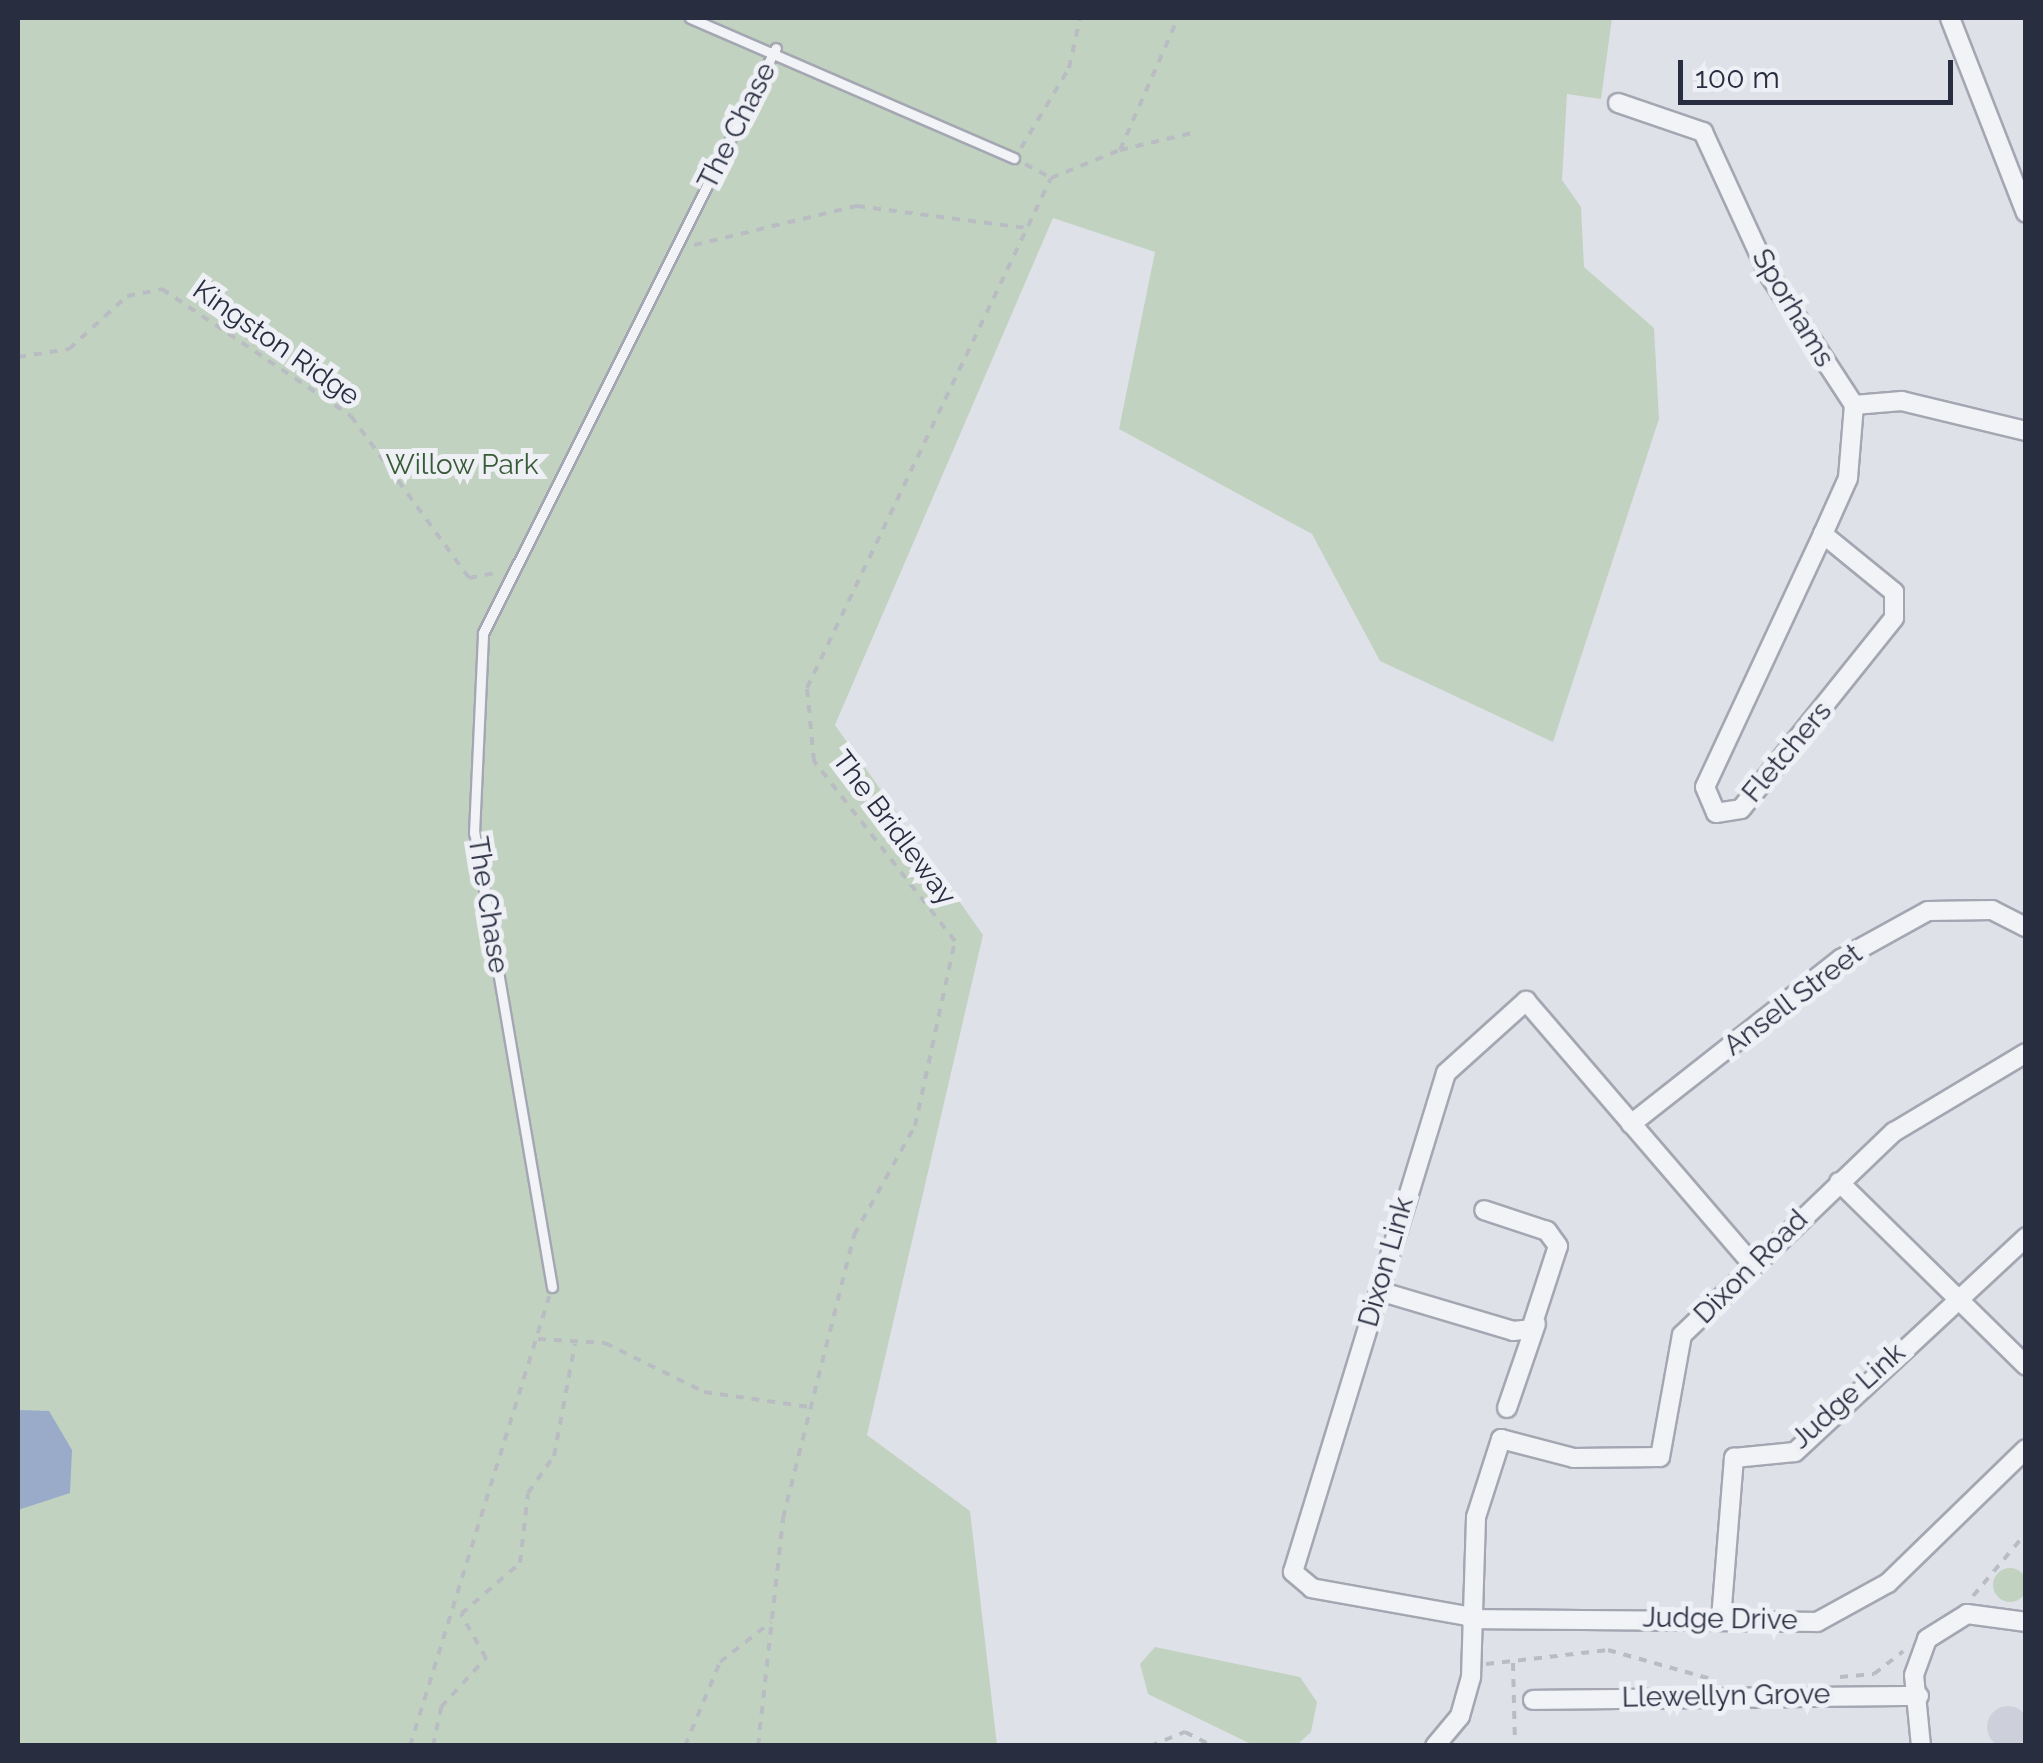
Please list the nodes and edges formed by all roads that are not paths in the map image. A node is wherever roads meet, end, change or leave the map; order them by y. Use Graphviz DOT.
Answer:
graph roads {
  1 [pos="690,18"];
  2 [pos="1950,18"];
  3 [pos="776,48"];
  4 [pos="1618,103"];
  5 [pos="1014,158"];
  6 [pos="2026,213"];
  7 [pos="1854,405"];
  8 [pos="2026,430"];
  9 [pos="1824,534"];
  10 [pos="2026,927"];
  11 [pos="2026,1053"];
  12 [pos="1631,1124"];
  13 [pos="1839,1182"];
  14 [pos="1484,1210"];
  15 [pos="2026,1237"];
  16 [pos="1752,1264"];
  17 [pos="552,1287"];
  18 [pos="1379,1291"];
  19 [pos="1953,1297"];
  20 [pos="1536,1324"];
  21 [pos="2026,1366"];
  22 [pos="1507,1408"];
  23 [pos="2026,1449"];
  24 [pos="1469,1618"];
  25 [pos="1721,1619"];
  26 [pos="2026,1622"];
  27 [pos="1918,1696"];
  28 [pos="1534,1700"];
  29 [pos="1435,1746"];
  30 [pos="1921,1746"];
  1 -- 3 [label="lane"];
  2 -- 6 [label="street"];
  3 -- 5 [label="lane"];
  3 -- 17 [label="lane, The Chase"];
  4 -- 7 [label="street, Sporhams"];
  7 -- 8 [label="street"];
  7 -- 9 [label="street, Fletchers"];
  9 -- 9 [label="street, Fletchers"];
  10 -- 12 [label="street, Ansell Street"];
  11 -- 13 [label="street, Dixon Road"];
  12 -- 16 [label="street, Dixon Link"];
  12 -- 18 [label="street, Dixon Link"];
  13 -- 16 [label="street, Dixon Road"];
  13 -- 19 [label="street"];
  14 -- 20 [label="street"];
  15 -- 19 [label="street, Judge Link"];
  16 -- 24 [label="street, Dixon Road"];
  18 -- 20 [label="street"];
  18 -- 24 [label="street, Dixon Link"];
  19 -- 21 [label="street"];
  19 -- 25 [label="street, Judge Link"];
  20 -- 22 [label="street"];
  23 -- 25 [label="street, Judge Drive"];
  24 -- 25 [label="street, Judge Drive"];
  24 -- 29 [label="street, Dixon Road"];
  26 -- 27 [label="street"];
  27 -- 28 [label="street, Llewellyn Grove"];
  27 -- 30 [label="street"];
}
